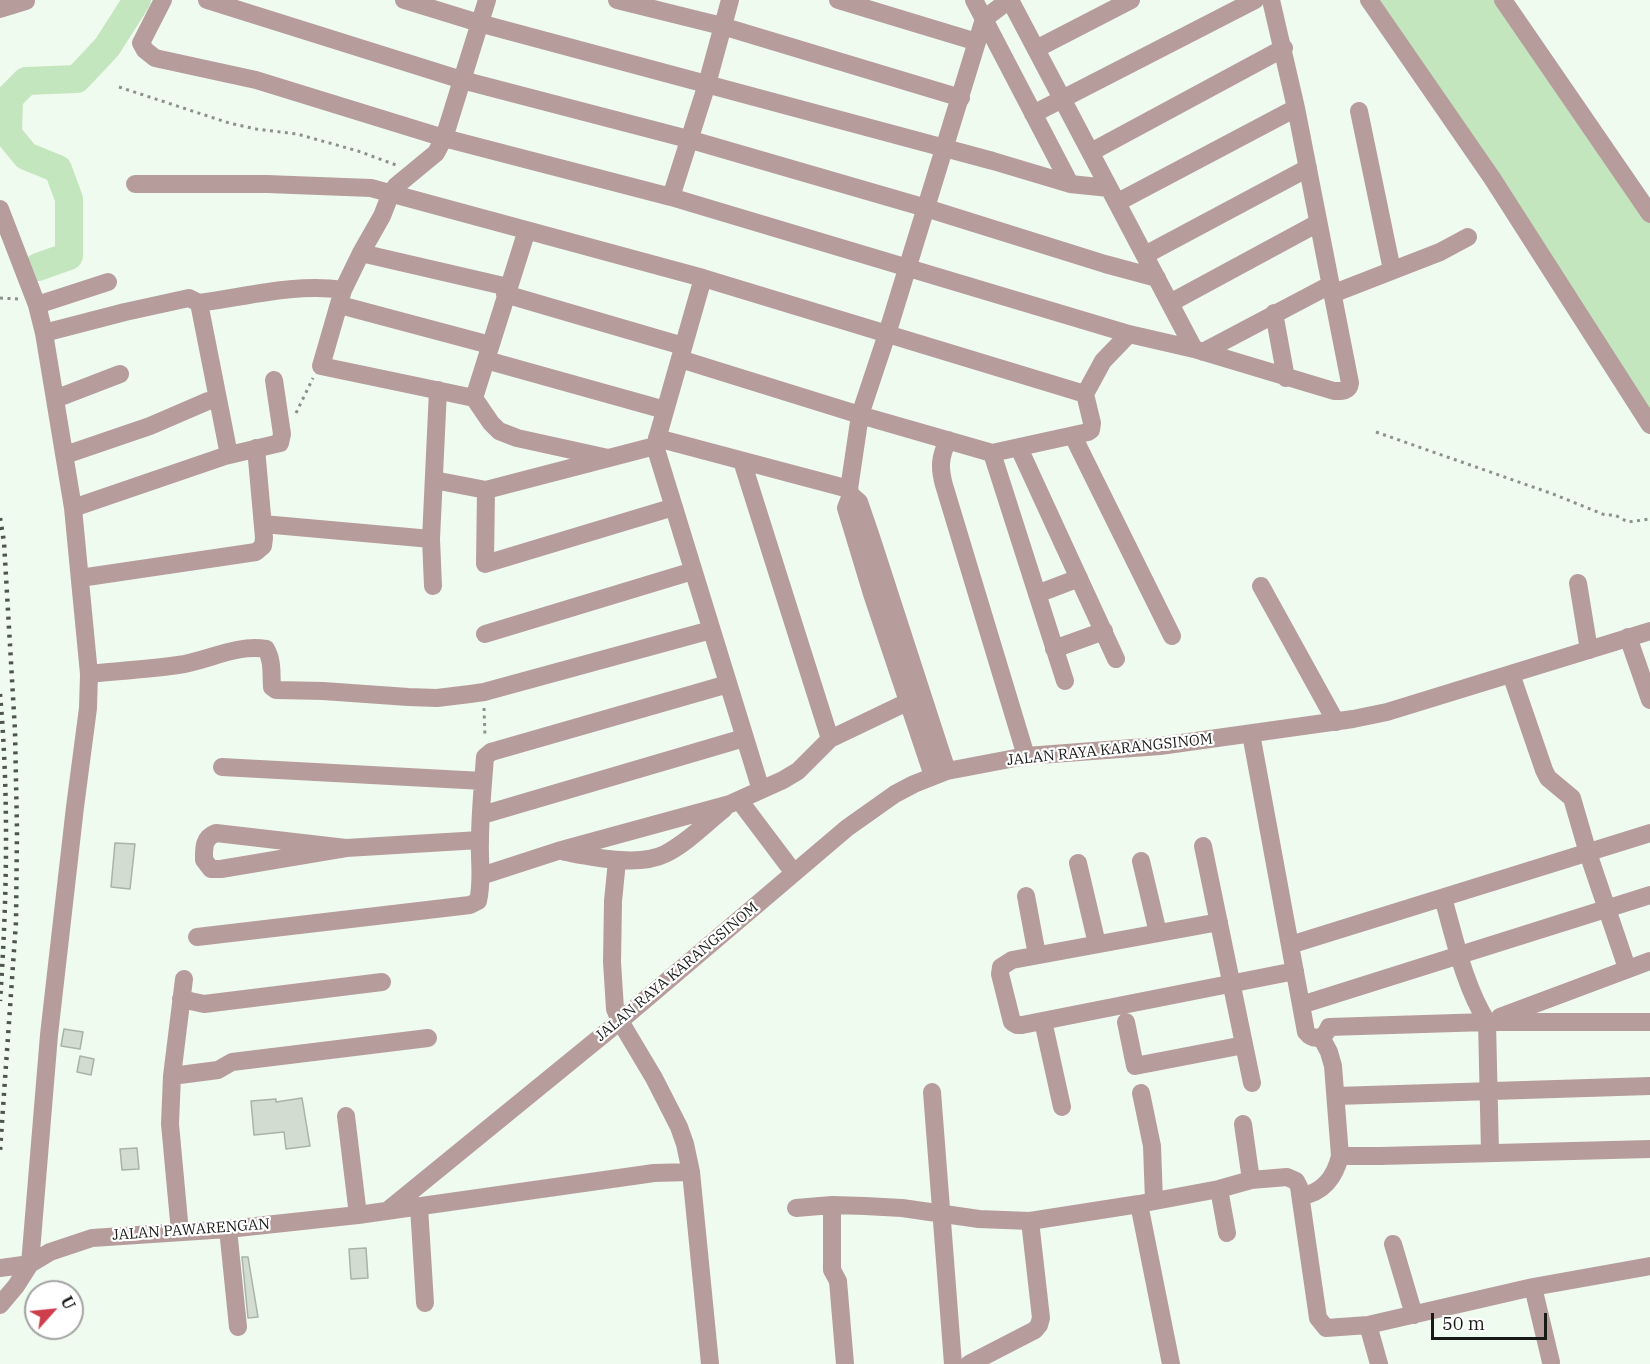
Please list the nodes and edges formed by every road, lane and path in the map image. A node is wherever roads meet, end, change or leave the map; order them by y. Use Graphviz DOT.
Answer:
graph roads {
  1 [pos="163,0"];
  2 [pos="207,0"];
  3 [pos="404,0"];
  4 [pos="487,0"];
  5 [pos="617,0"];
  6 [pos="730,0"];
  7 [pos="838,0"];
  8 [pos="974,0"];
  9 [pos="1010,0"];
  10 [pos="1131,0"];
  11 [pos="1255,0"];
  12 [pos="1271,0"];
  13 [pos="1369,0"];
  14 [pos="1503,0"];
  15 [pos="26,1"];
  16 [pos="0,9"];
  17 [pos="984,19"];
  18 [pos="479,23"];
  19 [pos="722,26"];
  20 [pos="977,42"];
  21 [pos="1284,48"];
  22 [pos="1036,49"];
  23 [pos="462,80"];
  24 [pos="706,84"];
  25 [pos="118,87"];
  26 [pos="961,98"];
  27 [pos="1062,98"];
  28 [pos="1296,108"];
  29 [pos="1359,111"];
  30 [pos="1033,114"];
  31 [pos="444,138"];
  32 [pos="688,139"];
  33 [pos="945,149"];
  34 [pos="1091,152"];
  35 [pos="1308,168"];
  36 [pos="409,175"];
  37 [pos="135,184"];
  38 [pos="1070,184"];
  39 [pos="391,193"];
  40 [pos="1113,195"];
  41 [pos="671,197"];
  42 [pos="0,208"];
  43 [pos="926,208"];
  44 [pos="1650,214"];
  45 [pos="1318,223"];
  46 [pos="527,230"];
  47 [pos="1468,237"];
  48 [pos="5,238"];
  49 [pos="361,253"];
  50 [pos="1145,255"];
  51 [pos="906,268"];
  52 [pos="1392,270"];
  53 [pos="703,278"];
  54 [pos="1157,278"];
  55 [pos="108,282"];
  56 [pos="1331,289"];
  57 [pos="506,290"];
  58 [pos="342,298"];
  59 [pos="199,303"];
  60 [pos="1170,303"];
  61 [pos="37,304"];
  62 [pos="1274,314"];
  63 [pos="44,333"];
  64 [pos="888,334"];
  65 [pos="1129,334"];
  66 [pos="1198,351"];
  67 [pos="682,352"];
  68 [pos="488,353"];
  69 [pos="321,366"];
  70 [pos="120,374"];
  71 [pos="1286,378"];
  72 [pos="274,380"];
  73 [pos="438,390"];
  74 [pos="1084,394"];
  75 [pos="474,398"];
  76 [pos="55,399"];
  77 [pos="218,399"];
  78 [pos="665,410"];
  79 [pos="860,415"];
  80 [pos="1650,425"];
  81 [pos="1376,432"];
  82 [pos="282,434"];
  83 [pos="1073,436"];
  84 [pos="948,440"];
  85 [pos="656,442"];
  86 [pos="256,448"];
  87 [pos="1019,448"];
  88 [pos="992,453"];
  89 [pos="65,455"];
  90 [pos="230,455"];
  91 [pos="608,458"];
  92 [pos="742,460"];
  93 [pos="434,480"];
  94 [pos="486,490"];
  95 [pos="850,492"];
  96 [pos="674,507"];
  97 [pos="73,508"];
  98 [pos="1650,519"];
  99 [pos="263,524"];
  100 [pos="431,539"];
  101 [pos="693,571"];
  102 [pos="80,578"];
  103 [pos="1079,578"];
  104 [pos="1578,584"];
  105 [pos="433,586"];
  106 [pos="1261,586"];
  107 [pos="1037,594"];
  108 [pos="711,630"];
  109 [pos="1650,631"];
  110 [pos="1104,632"];
  111 [pos="485,634"];
  112 [pos="1172,636"];
  113 [pos="1628,637"];
  114 [pos="1054,649"];
  115 [pos="1588,650"];
  116 [pos="1116,659"];
  117 [pos="89,674"];
  118 [pos="1511,674"];
  119 [pos="1065,681"];
  120 [pos="728,684"];
  121 [pos="484,692"];
  122 [pos="915,698"];
  123 [pos="1650,700"];
  124 [pos="1336,722"];
  125 [pos="1251,734"];
  126 [pos="744,738"];
  127 [pos="830,739"];
  128 [pos="1026,756"];
  129 [pos="485,757"];
  130 [pos="222,767"];
  131 [pos="940,773"];
  132 [pos="483,782"];
  133 [pos="761,790"];
  134 [pos="735,802"];
  135 [pos="482,815"];
  136 [pos="1650,833"];
  137 [pos="480,840"];
  138 [pos="1203,846"];
  139 [pos="284,851"];
  140 [pos="558,851"];
  141 [pos="1588,853"];
  142 [pos="617,861"];
  143 [pos="1141,861"];
  144 [pos="1078,863"];
  145 [pos="794,873"];
  146 [pos="481,876"];
  147 [pos="1650,895"];
  148 [pos="1026,896"];
  149 [pos="1443,898"];
  150 [pos="1607,908"];
  151 [pos="1219,922"];
  152 [pos="1158,933"];
  153 [pos="197,937"];
  154 [pos="1097,944"];
  155 [pos="1290,945"];
  156 [pos="1037,955"];
  157 [pos="1461,956"];
  158 [pos="1650,961"];
  159 [pos="1627,968"];
  160 [pos="1295,971"];
  161 [pos="184,979"];
  162 [pos="382,982"];
  163 [pos="1232,982"];
  164 [pos="182,999"];
  165 [pos="1324,1000"];
  166 [pos="1301,1005"];
  167 [pos="620,1021"];
  168 [pos="1043,1021"];
  169 [pos="1126,1022"];
  170 [pos="1487,1022"];
  171 [pos="1650,1022"];
  172 [pos="1325,1032"];
  173 [pos="429,1038"];
  174 [pos="1244,1045"];
  175 [pos="172,1076"];
  176 [pos="1252,1083"];
  177 [pos="1650,1086"];
  178 [pos="1488,1091"];
  179 [pos="932,1092"];
  180 [pos="1141,1093"];
  181 [pos="1336,1096"];
  182 [pos="1062,1107"];
  183 [pos="346,1116"];
  184 [pos="1243,1124"];
  185 [pos="1650,1149"];
  186 [pos="1490,1152"];
  187 [pos="1340,1156"];
  188 [pos="691,1172"];
  189 [pos="1251,1180"];
  190 [pos="1219,1189"];
  191 [pos="1301,1196"];
  192 [pos="1146,1203"];
  193 [pos="832,1205"];
  194 [pos="419,1207"];
  195 [pos="796,1208"];
  196 [pos="387,1211"];
  197 [pos="358,1215"];
  198 [pos="941,1215"];
  199 [pos="1030,1221"];
  200 [pos="228,1229"];
  201 [pos="180,1232"];
  202 [pos="1227,1233"];
  203 [pos="1393,1244"];
  204 [pos="30,1264"];
  205 [pos="1650,1266"];
  206 [pos="0,1268"];
  207 [pos="1533,1287"];
  208 [pos="425,1303"];
  209 [pos="0,1305"];
  210 [pos="1414,1315"];
  211 [pos="1368,1325"];
  212 [pos="238,1327"];
  213 [pos="1551,1362"];
  214 [pos="710,1364"];
  215 [pos="845,1364"];
  216 [pos="953,1364"];
  217 [pos="969,1364"];
  218 [pos="1171,1364"];
  219 [pos="1379,1364"];
  1 -- 31 [label="street"];
  2 -- 23 [label="street"];
  3 -- 18 [label="street"];
  4 -- 18 [label="street"];
  5 -- 19 [label="street"];
  6 -- 19 [label="street"];
  7 -- 20 [label="street"];
  8 -- 17 [label="street"];
  9 -- 17 [label="street"];
  9 -- 22 [label="street"];
  10 -- 22 [label="street"];
  11 -- 27 [label="street"];
  12 -- 21 [label="street"];
  13 -- 80 [label="street"];
  14 -- 44 [label="street"];
  15 -- 16 [label="street"];
  17 -- 20 [label="street"];
  17 -- 30 [label="street"];
  18 -- 23 [label="street"];
  18 -- 24 [label="street"];
  19 -- 24 [label="street"];
  19 -- 26 [label="street"];
  20 -- 26 [label="street"];
  21 -- 28 [label="street"];
  21 -- 34 [label="street"];
  22 -- 27 [label="street"];
  23 -- 31 [label="street"];
  23 -- 32 [label="street"];
  24 -- 32 [label="street"];
  24 -- 33 [label="street"];
  25 -- 36 [label="path"];
  26 -- 33 [label="street"];
  27 -- 30 [label="street"];
  27 -- 34 [label="street"];
  28 -- 35 [label="street"];
  28 -- 40 [label="street"];
  29 -- 52 [label="street"];
  30 -- 38 [label="street"];
  31 -- 36 [label="street"];
  31 -- 41 [label="street"];
  32 -- 41 [label="street"];
  32 -- 43 [label="street"];
  33 -- 38 [label="street"];
  33 -- 43 [label="street"];
  34 -- 40 [label="street"];
  35 -- 45 [label="street"];
  35 -- 50 [label="street"];
  36 -- 39 [label="street"];
  37 -- 39 [label="street"];
  38 -- 40 [label="street"];
  39 -- 46 [label="street"];
  39 -- 49 [label="street"];
  40 -- 50 [label="street"];
  41 -- 51 [label="street"];
  42 -- 48 [label="street"];
  43 -- 51 [label="street"];
  43 -- 54 [label="street"];
  45 -- 56 [label="street"];
  45 -- 60 [label="street"];
  46 -- 53 [label="street"];
  46 -- 57 [label="street"];
  47 -- 52 [label="street"];
  48 -- 61 [label="street"];
  49 -- 57 [label="street"];
  49 -- 58 [label="street"];
  50 -- 54 [label="street"];
  51 -- 64 [label="street"];
  51 -- 65 [label="street"];
  52 -- 56 [label="street"];
  53 -- 64 [label="street"];
  53 -- 67 [label="street"];
  54 -- 60 [label="street"];
  55 -- 61 [label="street"];
  56 -- 62 [label="street"];
  56 -- 71 [label="street"];
  57 -- 67 [label="street"];
  57 -- 68 [label="street"];
  58 -- 59 [label="street"];
  58 -- 68 [label="street"];
  58 -- 69 [label="street"];
  59 -- 63 [label="street"];
  59 -- 77 [label="street"];
  60 -- 66 [label="street"];
  61 -- 63 [label="street"];
  62 -- 66 [label="street"];
  62 -- 71 [label="street"];
  63 -- 76 [label="street"];
  64 -- 74 [label="street"];
  64 -- 79 [label="street"];
  65 -- 66 [label="street"];
  65 -- 74 [label="street"];
  66 -- 71 [label="street"];
  67 -- 78 [label="street"];
  67 -- 79 [label="street"];
  68 -- 75 [label="street"];
  68 -- 78 [label="street"];
  69 -- 73 [label="street"];
  69 -- 82 [label="path"];
  70 -- 76 [label="street"];
  72 -- 82 [label="street"];
  73 -- 75 [label="street"];
  73 -- 93 [label="street"];
  74 -- 83 [label="street"];
  75 -- 91 [label="street"];
  76 -- 89 [label="street"];
  77 -- 89 [label="street"];
  77 -- 90 [label="street"];
  78 -- 85 [label="street"];
  79 -- 84 [label="street"];
  79 -- 95 [label="street"];
  81 -- 98 [label="path"];
  82 -- 86 [label="street"];
  83 -- 87 [label="street"];
  83 -- 112 [label="street"];
  84 -- 88 [label="street"];
  84 -- 128 [label="street"];
  85 -- 91 [label="street"];
  85 -- 92 [label="street"];
  85 -- 96 [label="street"];
  86 -- 90 [label="street"];
  86 -- 99 [label="street"];
  87 -- 88 [label="street"];
  87 -- 103 [label="street"];
  88 -- 107 [label="street"];
  89 -- 97 [label="street"];
  90 -- 97 [label="street"];
  91 -- 94 [label="street"];
  92 -- 95 [label="street"];
  92 -- 127 [label="street"];
  93 -- 94 [label="street"];
  93 -- 100 [label="street"];
  94 -- 96 [label="street"];
  95 -- 122 [label="street"];
  96 -- 101 [label="street"];
  97 -- 102 [label="street"];
  99 -- 100 [label="street"];
  99 -- 102 [label="street"];
  100 -- 105 [label="street"];
  101 -- 108 [label="street"];
  101 -- 111 [label="street"];
  102 -- 117 [label="street"];
  103 -- 107 [label="street"];
  103 -- 110 [label="street"];
  104 -- 115 [label="street"];
  106 -- 124 [label="street"];
  107 -- 114 [label="street"];
  108 -- 120 [label="street"];
  108 -- 121 [label="street"];
  109 -- 113 [label="street, JALAN RAYA KARANGSINOM"];
  110 -- 114 [label="street"];
  110 -- 116 [label="street"];
  113 -- 115 [label="street, JALAN RAYA KARANGSINOM"];
  113 -- 123 [label="street"];
  114 -- 119 [label="street"];
  115 -- 118 [label="street, JALAN RAYA KARANGSINOM"];
  117 -- 121 [label="street"];
  117 -- 204 [label="street"];
  118 -- 124 [label="street, JALAN RAYA KARANGSINOM"];
  118 -- 141 [label="street"];
  120 -- 126 [label="street"];
  120 -- 129 [label="street"];
  121 -- 129 [label="path"];
  122 -- 127 [label="street"];
  122 -- 131 [label="street"];
  124 -- 125 [label="street, JALAN RAYA KARANGSINOM"];
  125 -- 128 [label="street, JALAN RAYA KARANGSINOM"];
  125 -- 155 [label="street"];
  126 -- 133 [label="street"];
  126 -- 135 [label="street"];
  127 -- 133 [label="street"];
  128 -- 131 [label="street, JALAN RAYA KARANGSINOM"];
  129 -- 132 [label="street"];
  130 -- 132 [label="street"];
  131 -- 145 [label="street, JALAN RAYA KARANGSINOM"];
  132 -- 135 [label="street"];
  133 -- 134 [label="street"];
  134 -- 140 [label="street"];
  134 -- 142 [label="street"];
  134 -- 145 [label="street"];
  135 -- 137 [label="street"];
  136 -- 141 [label="street"];
  137 -- 139 [label="street"];
  137 -- 146 [label="street"];
  138 -- 151 [label="street"];
  140 -- 142 [label="street"];
  140 -- 146 [label="street"];
  141 -- 149 [label="street"];
  141 -- 150 [label="street"];
  142 -- 167 [label="street"];
  143 -- 152 [label="street"];
  144 -- 154 [label="street"];
  145 -- 167 [label="street, JALAN RAYA KARANGSINOM"];
  146 -- 153 [label="street"];
  147 -- 150 [label="street"];
  148 -- 156 [label="street"];
  149 -- 155 [label="street"];
  149 -- 157 [label="street"];
  150 -- 157 [label="street"];
  150 -- 159 [label="street"];
  151 -- 152 [label="street"];
  151 -- 163 [label="street"];
  152 -- 154 [label="street"];
  154 -- 156 [label="street"];
  155 -- 160 [label="street"];
  156 -- 168 [label="street"];
  157 -- 165 [label="street"];
  157 -- 170 [label="street"];
  158 -- 159 [label="street"];
  159 -- 170 [label="street"];
  160 -- 163 [label="street"];
  160 -- 166 [label="street"];
  161 -- 164 [label="street"];
  162 -- 164 [label="street"];
  163 -- 168 [label="street"];
  163 -- 174 [label="street"];
  164 -- 175 [label="street"];
  165 -- 166 [label="street"];
  165 -- 172 [label="street"];
  166 -- 172 [label="street"];
  167 -- 188 [label="street"];
  167 -- 196 [label="street, JALAN RAYA KARANGSINOM"];
  168 -- 182 [label="street"];
  169 -- 174 [label="street"];
  170 -- 171 [label="street"];
  170 -- 172 [label="street"];
  170 -- 178 [label="street"];
  172 -- 181 [label="street"];
  173 -- 175 [label="street"];
  174 -- 176 [label="street"];
  175 -- 201 [label="street"];
  177 -- 178 [label="street"];
  178 -- 181 [label="street"];
  178 -- 186 [label="street"];
  179 -- 198 [label="street"];
  180 -- 192 [label="street"];
  181 -- 187 [label="street"];
  183 -- 197 [label="street"];
  184 -- 189 [label="street"];
  185 -- 186 [label="street"];
  186 -- 187 [label="street"];
  187 -- 191 [label="street"];
  188 -- 194 [label="street, JALAN PAWARENGAN"];
  188 -- 214 [label="street"];
  189 -- 190 [label="street"];
  189 -- 191 [label="street"];
  190 -- 192 [label="street"];
  190 -- 202 [label="street"];
  191 -- 211 [label="street"];
  192 -- 199 [label="street"];
  192 -- 218 [label="street"];
  193 -- 195 [label="street"];
  193 -- 198 [label="street"];
  193 -- 215 [label="street"];
  194 -- 196 [label="street, JALAN PAWARENGAN"];
  194 -- 208 [label="street"];
  196 -- 197 [label="street, JALAN PAWARENGAN"];
  197 -- 200 [label="street, JALAN PAWARENGAN"];
  198 -- 199 [label="street"];
  198 -- 216 [label="street"];
  199 -- 217 [label="street"];
  200 -- 201 [label="street, JALAN PAWARENGAN"];
  200 -- 212 [label="street"];
  201 -- 204 [label="street, JALAN PAWARENGAN"];
  203 -- 210 [label="street"];
  204 -- 206 [label="street, JALAN PAWARENGAN"];
  204 -- 209 [label="street"];
  205 -- 207 [label="street"];
  207 -- 210 [label="street"];
  207 -- 213 [label="street"];
  210 -- 211 [label="street"];
  211 -- 219 [label="street"];
}
